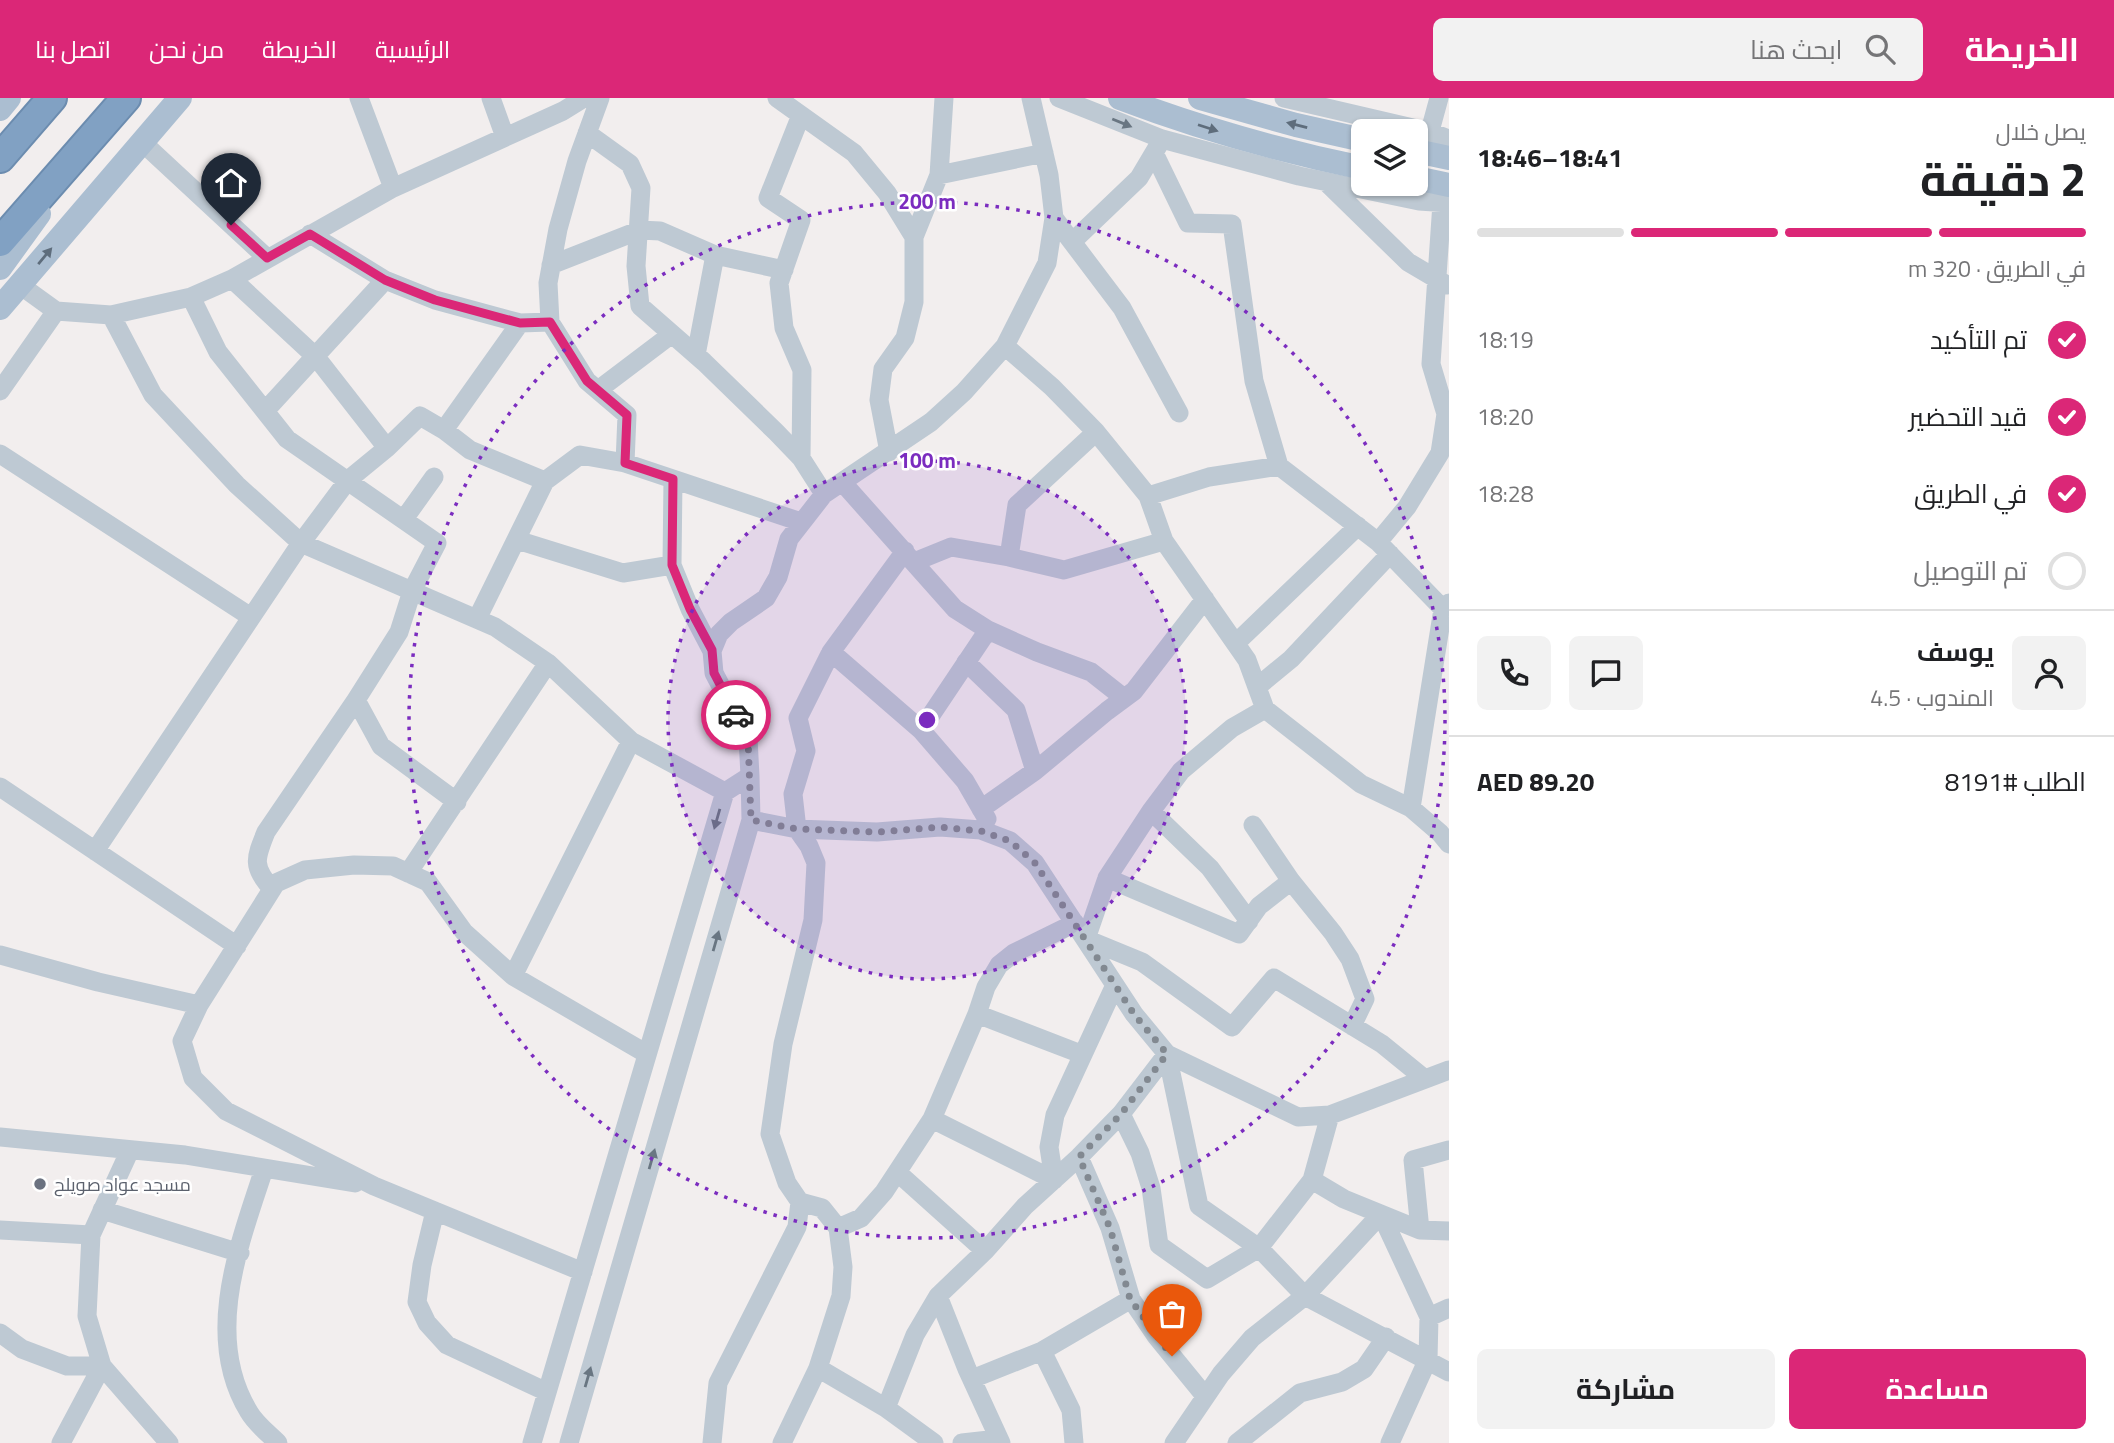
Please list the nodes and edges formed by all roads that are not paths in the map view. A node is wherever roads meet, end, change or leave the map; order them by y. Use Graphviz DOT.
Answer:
graph roads {
  1 [pos="9,98"];
  2 [pos="50,98"];
  3 [pos="180,98"];
  4 [pos="359,98"];
  5 [pos="491,98"];
  6 [pos="584,98"];
  7 [pos="600,98"];
  8 [pos="777,98"];
  9 [pos="944,98"];
  10 [pos="1031,98"];
  11 [pos="1059,98"];
  12 [pos="1120,98"];
  13 [pos="1200,98"];
  14 [pos="1284,98"];
  15 [pos="1439,98"];
  16 [pos="121,104"];
  17 [pos="0,109"];
  18 [pos="801,115"];
  19 [pos="1351,121"];
  20 [pos="1428,130"];
  21 [pos="587,133"];
  22 [pos="505,137"];
  23 [pos="1351,137"];
  24 [pos="1449,139"];
  25 [pos="142,142"];
  26 [pos="1428,144"];
  27 [pos="1158,146"];
  28 [pos="0,147"];
  29 [pos="1428,148"];
  30 [pos="1044,153"];
  31 [pos="0,158"];
  32 [pos="1449,158"];
  33 [pos="1351,165"];
  34 [pos="939,175"];
  35 [pos="1326,182"];
  36 [pos="1428,185"];
  37 [pos="393,188"];
  38 [pos="1447,197"];
  39 [pos="1054,218"];
  40 [pos="640,230"];
  41 [pos="310,234"];
  42 [pos="914,237"];
  43 [pos="0,242"];
  44 [pos="1072,242"];
  45 [pos="715,256"];
  46 [pos="267,258"];
  47 [pos="551,265"];
  48 [pos="0,268"];
  49 [pos="783,270"];
  50 [pos="232,279"];
  51 [pos="385,280"];
  52 [pos="1444,283"];
  53 [pos="20,285"];
  54 [pos="191,297"];
  55 [pos="0,308"];
  56 [pos="56,311"];
  57 [pos="111,315"];
  58 [pos="550,322"];
  59 [pos="520,323"];
  60 [pos="672,334"];
  61 [pos="1004,346"];
  62 [pos="696,355"];
  63 [pos="316,357"];
  64 [pos="598,390"];
  65 [pos="0,391"];
  66 [pos="265,411"];
  67 [pos="1179,413"];
  68 [pos="444,430"];
  69 [pos="1097,432"];
  70 [pos="387,448"];
  71 [pos="889,452"];
  72 [pos="0,454"];
  73 [pos="801,458"];
  74 [pos="625,463"];
  75 [pos="1279,466"];
  76 [pos="434,477"];
  77 [pos="673,479"];
  78 [pos="348,480"];
  79 [pos="545,481"];
  80 [pos="843,483"];
  81 [pos="824,494"];
  82 [pos="1148,496"];
  83 [pos="404,519"];
  84 [pos="801,522"];
  85 [pos="1358,526"];
  86 [pos="517,540"];
  87 [pos="1164,541"];
  88 [pos="300,543"];
  89 [pos="1384,548"];
  90 [pos="910,556"];
  91 [pos="1009,557"];
  92 [pos="672,565"];
  93 [pos="412,591"];
  94 [pos="1205,599"];
  95 [pos="1446,606"];
  96 [pos="251,617"];
  97 [pos="477,619"];
  98 [pos="988,630"];
  99 [pos="1236,643"];
  100 [pos="712,650"];
  101 [pos="831,653"];
  102 [pos="967,662"];
  103 [pos="548,663"];
  104 [pos="1257,687"];
  105 [pos="1124,698"];
  106 [pos="356,699"];
  107 [pos="1265,709"];
  108 [pos="921,730"];
  109 [pos="631,741"];
  110 [pos="1035,771"];
  111 [pos="750,776"];
  112 [pos="0,788"];
  113 [pos="725,792"];
  114 [pos="457,802"];
  115 [pos="1411,808"];
  116 [pos="981,809"];
  117 [pos="1151,811"];
  118 [pos="751,820"];
  119 [pos="1253,825"];
  120 [pos="797,829"];
  121 [pos="996,836"];
  122 [pos="1449,844"];
  123 [pos="95,851"];
  124 [pos="408,873"];
  125 [pos="1107,878"];
  126 [pos="1291,881"];
  127 [pos="272,889"];
  128 [pos="1249,920"];
  129 [pos="1075,923"];
  130 [pos="1086,939"];
  131 [pos="237,946"];
  132 [pos="0,955"];
  133 [pos="513,976"];
  134 [pos="1115,985"];
  135 [pos="199,1005"];
  136 [pos="977,1013"];
  137 [pos="1352,1026"];
  138 [pos="648,1054"];
  139 [pos="1081,1054"];
  140 [pos="1167,1054"];
  141 [pos="1449,1070"];
  142 [pos="1425,1079"];
  143 [pos="1121,1114"];
  144 [pos="1330,1115"];
  145 [pos="932,1119"];
  146 [pos="0,1137"];
  147 [pos="130,1150"];
  148 [pos="1449,1150"];
  149 [pos="1079,1157"];
  150 [pos="264,1169"];
  151 [pos="897,1172"];
  152 [pos="1054,1180"];
  153 [pos="1312,1180"];
  154 [pos="373,1186"];
  155 [pos="800,1202"];
  156 [pos="102,1210"];
  157 [pos="435,1211"];
  158 [pos="1381,1214"];
  159 [pos="838,1228"];
  160 [pos="0,1230"];
  161 [pos="1420,1230"];
  162 [pos="1449,1231"];
  163 [pos="91,1236"];
  164 [pos="1259,1248"];
  165 [pos="985,1251"];
  166 [pos="240,1253"];
  167 [pos="583,1272"];
  168 [pos="939,1296"];
  169 [pos="1305,1296"];
  170 [pos="1130,1299"];
  171 [pos="1449,1308"];
  172 [pos="1429,1317"];
  173 [pos="0,1333"];
  174 [pos="1386,1337"];
  175 [pos="1042,1351"];
  176 [pos="1427,1359"];
  177 [pos="102,1366"];
  178 [pos="818,1368"];
  179 [pos="1449,1372"];
  180 [pos="972,1379"];
  181 [pos="547,1392"];
  182 [pos="1205,1396"];
  183 [pos="886,1408"];
  184 [pos="1000,1441"];
  185 [pos="61,1443"];
  186 [pos="169,1443"];
  187 [pos="278,1443"];
  188 [pos="532,1443"];
  189 [pos="569,1443"];
  190 [pos="712,1443"];
  191 [pos="782,1443"];
  192 [pos="934,1443"];
  193 [pos="962,1443"];
  194 [pos="1074,1443"];
  195 [pos="1174,1443"];
  196 [pos="1237,1443"];
  197 [pos="1390,1443"];
  1 -- 17 [label="main road"];
  2 -- 28 [label="main road"];
  2 -- 31 [label="highway"];
  3 -- 25 [label="main road"];
  4 -- 37 [label="street"];
  5 -- 22 [label="street"];
  6 -- 22 [label="street"];
  7 -- 21 [label="street"];
  8 -- 18 [label="street"];
  9 -- 34 [label="street"];
  10 -- 30 [label="street"];
  11 -- 27 [label="street, one-way"];
  12 -- 33 [label="main road, one-way"];
  23 -- 13 [label="main road, one-way"];
  14 -- 19 [label="street"];
  15 -- 20 [label="street"];
  16 -- 43 [label="highway"];
  16 -- 48 [label="main road"];
  18 -- 42 [label="street"];
  18 -- 49 [label="street"];
  21 -- 40 [label="street"];
  21 -- 47 [label="street"];
  22 -- 37 [label="street"];
  24 -- 26 [label="street"];
  25 -- 46 [label="street"];
  53 -- 25 [label="main road, one-way"];
  27 -- 35 [label="street"];
  27 -- 44 [label="street"];
  27 -- 75 [label="street"];
  29 -- 32 [label="main road"];
  30 -- 34 [label="street"];
  30 -- 39 [label="street"];
  34 -- 42 [label="street"];
  35 -- 38 [label="street"];
  35 -- 52 [label="street"];
  36 -- 38 [label="main road"];
  37 -- 41 [label="street"];
  38 -- 52 [label="street"];
  39 -- 44 [label="street"];
  39 -- 61 [label="street"];
  40 -- 45 [label="street"];
  40 -- 47 [label="street"];
  40 -- 60 [label="street"];
  41 -- 46 [label="street"];
  41 -- 51 [label="street"];
  42 -- 71 [label="street"];
  44 -- 67 [label="street"];
  45 -- 49 [label="street"];
  45 -- 62 [label="street"];
  46 -- 50 [label="street"];
  47 -- 58 [label="street"];
  49 -- 73 [label="street"];
  50 -- 54 [label="street"];
  50 -- 63 [label="street"];
  51 -- 59 [label="street"];
  51 -- 63 [label="street"];
  52 -- 89 [label="street"];
  53 -- 55 [label="main road"];
  53 -- 56 [label="street"];
  54 -- 57 [label="street"];
  54 -- 66 [label="street"];
  56 -- 57 [label="street"];
  56 -- 65 [label="street"];
  57 -- 88 [label="street"];
  58 -- 59 [label="street"];
  58 -- 64 [label="street"];
  59 -- 68 [label="street"];
  60 -- 62 [label="street"];
  60 -- 64 [label="street"];
  61 -- 69 [label="street"];
  61 -- 71 [label="street"];
  62 -- 73 [label="street"];
  63 -- 66 [label="street"];
  63 -- 70 [label="street"];
  64 -- 74 [label="street"];
  66 -- 78 [label="street"];
  68 -- 70 [label="street"];
  68 -- 79 [label="street"];
  69 -- 82 [label="street"];
  69 -- 91 [label="street"];
  70 -- 78 [label="street"];
  71 -- 80 [label="street"];
  72 -- 96 [label="street"];
  73 -- 81 [label="street"];
  74 -- 77 [label="street"];
  74 -- 79 [label="street"];
  75 -- 82 [label="street"];
  75 -- 85 [label="street"];
  76 -- 83 [label="street"];
  77 -- 84 [label="street"];
  77 -- 92 [label="street"];
  78 -- 83 [label="street"];
  78 -- 88 [label="street"];
  79 -- 86 [label="street"];
  80 -- 81 [label="street"];
  80 -- 90 [label="street"];
  81 -- 84 [label="street"];
  82 -- 87 [label="street"];
  83 -- 93 [label="street"];
  84 -- 100 [label="street"];
  85 -- 89 [label="street"];
  85 -- 99 [label="street"];
  86 -- 92 [label="street"];
  86 -- 97 [label="street"];
  87 -- 91 [label="street"];
  87 -- 94 [label="street"];
  88 -- 93 [label="street"];
  88 -- 96 [label="street"];
  89 -- 95 [label="street"];
  89 -- 104 [label="street"];
  90 -- 91 [label="street"];
  90 -- 98 [label="street"];
  90 -- 101 [label="street"];
  92 -- 100 [label="street"];
  93 -- 97 [label="street"];
  93 -- 106 [label="street"];
  94 -- 99 [label="street"];
  94 -- 105 [label="street"];
  95 -- 115 [label="street"];
  96 -- 123 [label="street"];
  97 -- 103 [label="street"];
  98 -- 102 [label="street"];
  98 -- 105 [label="street"];
  99 -- 104 [label="street"];
  100 -- 111 [label="street"];
  101 -- 108 [label="street"];
  101 -- 120 [label="street"];
  102 -- 108 [label="street"];
  102 -- 110 [label="street"];
  103 -- 109 [label="street"];
  103 -- 114 [label="street"];
  104 -- 107 [label="street"];
  105 -- 110 [label="street"];
  106 -- 114 [label="street"];
  106 -- 127 [label="street"];
  107 -- 115 [label="street"];
  107 -- 117 [label="street"];
  108 -- 116 [label="street"];
  109 -- 113 [label="street"];
  109 -- 133 [label="street"];
  110 -- 116 [label="street"];
  111 -- 113 [label="street"];
  111 -- 118 [label="street"];
  112 -- 123 [label="street"];
  113 -- 138 [label="street, one-way"];
  114 -- 124 [label="street"];
  115 -- 122 [label="street"];
  116 -- 121 [label="street"];
  117 -- 125 [label="street"];
  117 -- 128 [label="street"];
  118 -- 120 [label="street"];
  189 -- 118 [label="street, one-way"];
  119 -- 126 [label="street"];
  120 -- 121 [label="street"];
  120 -- 155 [label="street"];
  121 -- 129 [label="street"];
  123 -- 131 [label="street"];
  124 -- 127 [label="street"];
  124 -- 133 [label="street"];
  125 -- 128 [label="street"];
  125 -- 130 [label="street"];
  126 -- 128 [label="street"];
  126 -- 137 [label="street"];
  127 -- 131 [label="street"];
  129 -- 130 [label="street"];
  129 -- 136 [label="street"];
  130 -- 134 [label="street"];
  130 -- 137 [label="street"];
  131 -- 135 [label="street"];
  132 -- 135 [label="street"];
  133 -- 138 [label="street"];
  134 -- 139 [label="street"];
  134 -- 140 [label="street"];
  135 -- 154 [label="street"];
  136 -- 139 [label="street"];
  136 -- 145 [label="street"];
  137 -- 142 [label="street"];
  138 -- 167 [label="street"];
  139 -- 152 [label="street"];
  140 -- 143 [label="street"];
  140 -- 144 [label="street"];
  140 -- 164 [label="street"];
  141 -- 142 [label="street"];
  142 -- 144 [label="street"];
  143 -- 149 [label="street"];
  143 -- 164 [label="street"];
  144 -- 153 [label="street"];
  145 -- 151 [label="street"];
  145 -- 152 [label="street"];
  146 -- 147 [label="street"];
  147 -- 150 [label="street"];
  147 -- 156 [label="street"];
  148 -- 161 [label="street"];
  149 -- 152 [label="street"];
  149 -- 170 [label="street"];
  150 -- 154 [label="street"];
  150 -- 166 [label="street"];
  151 -- 159 [label="street"];
  151 -- 165 [label="street"];
  152 -- 165 [label="street"];
  153 -- 158 [label="street"];
  153 -- 164 [label="street"];
  154 -- 157 [label="street"];
  155 -- 159 [label="street"];
  155 -- 190 [label="street"];
  156 -- 163 [label="street"];
  156 -- 166 [label="street"];
  157 -- 167 [label="street"];
  157 -- 181 [label="street"];
  158 -- 161 [label="street"];
  158 -- 169 [label="street"];
  158 -- 172 [label="street"];
  159 -- 178 [label="street"];
  160 -- 163 [label="street"];
  161 -- 162 [label="street"];
  163 -- 177 [label="street"];
  164 -- 169 [label="street"];
  165 -- 168 [label="street"];
  166 -- 187 [label="street"];
  167 -- 181 [label="street"];
  168 -- 180 [label="street"];
  168 -- 183 [label="street"];
  169 -- 174 [label="street"];
  169 -- 182 [label="street"];
  170 -- 175 [label="street"];
  170 -- 182 [label="street"];
  171 -- 172 [label="street"];
  172 -- 176 [label="street"];
  173 -- 177 [label="street"];
  174 -- 176 [label="street"];
  174 -- 196 [label="street"];
  175 -- 180 [label="street"];
  175 -- 194 [label="street"];
  176 -- 179 [label="street"];
  176 -- 197 [label="street"];
  177 -- 185 [label="street"];
  177 -- 186 [label="street"];
  178 -- 183 [label="street"];
  178 -- 191 [label="street"];
  180 -- 184 [label="street"];
  181 -- 188 [label="street"];
  182 -- 195 [label="street"];
  183 -- 192 [label="street"];
  184 -- 193 [label="street"];
}
